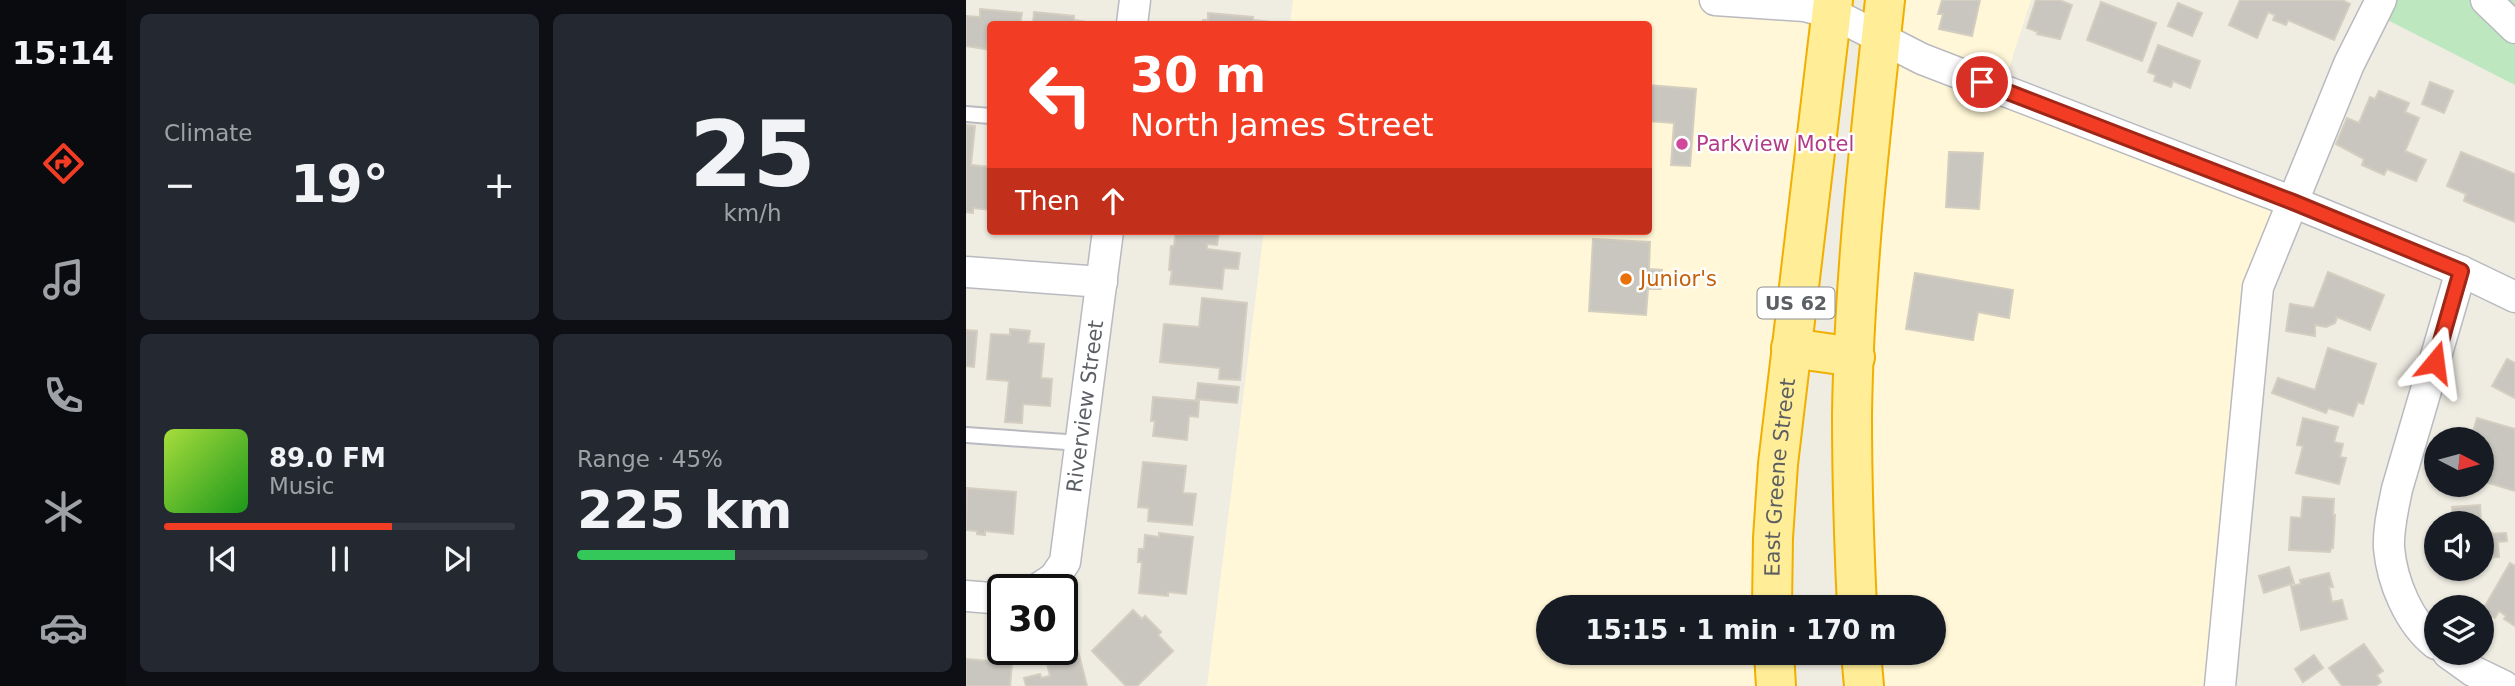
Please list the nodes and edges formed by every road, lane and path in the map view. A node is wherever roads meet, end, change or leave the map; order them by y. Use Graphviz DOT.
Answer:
graph roads {
  1 [pos="1135,0"];
  2 [pos="1715,0"];
  3 [pos="1885,0"];
  4 [pos="2381,0"];
  5 [pos="2486,0"];
  6 [pos="1833,7"];
  7 [pos="1132,21"];
  8 [pos="2515,28"];
  9 [pos="1881,39"];
  10 [pos="966,114"];
  11 [pos="987,116"];
  12 [pos="2293,202"];
  13 [pos="1108,235"];
  14 [pos="2461,271"];
  15 [pos="966,272"];
  16 [pos="1102,282"];
  17 [pos="2515,297"];
  18 [pos="1791,348"];
  19 [pos="1855,357"];
  20 [pos="966,435"];
  21 [pos="1081,443"];
  22 [pos="1054,574"];
  23 [pos="1772,595"];
  24 [pos="1856,595"];
  25 [pos="966,596"];
  26 [pos="987,598"];
  27 [pos="2424,628"];
  28 [pos="1775,665"];
  29 [pos="1862,665"];
  30 [pos="2465,665"];
  31 [pos="1776,686"];
  32 [pos="1864,686"];
  33 [pos="2220,686"];
  34 [pos="2504,686"];
  1 -- 7 [label="street"];
  2 -- 6 [label="street"];
  3 -- 9 [label="highway, US 62"];
  4 -- 12 [label="street"];
  5 -- 8 [label="street"];
  6 -- 9 [label="street"];
  6 -- 18 [label="highway, East Greene Street / US 62"];
  9 -- 12 [label="street"];
  9 -- 19 [label="highway, US 62"];
  10 -- 11 [label="lane"];
  12 -- 14 [label="street"];
  12 -- 33 [label="street"];
  13 -- 16 [label="street, Riverview Street"];
  14 -- 17 [label="street"];
  14 -- 27 [label="street"];
  15 -- 16 [label="street"];
  16 -- 21 [label="street, Riverview Street"];
  18 -- 19 [label="highway, East Greene Street"];
  18 -- 23 [label="highway, East Greene Street / US 62"];
  19 -- 24 [label="highway, US 62"];
  20 -- 21 [label="lane"];
  21 -- 22 [label="street, Riverview Street"];
  25 -- 26 [label="street"];
  28 -- 31 [label="highway"];
  29 -- 32 [label="highway"];
  30 -- 34 [label="street"];
}
